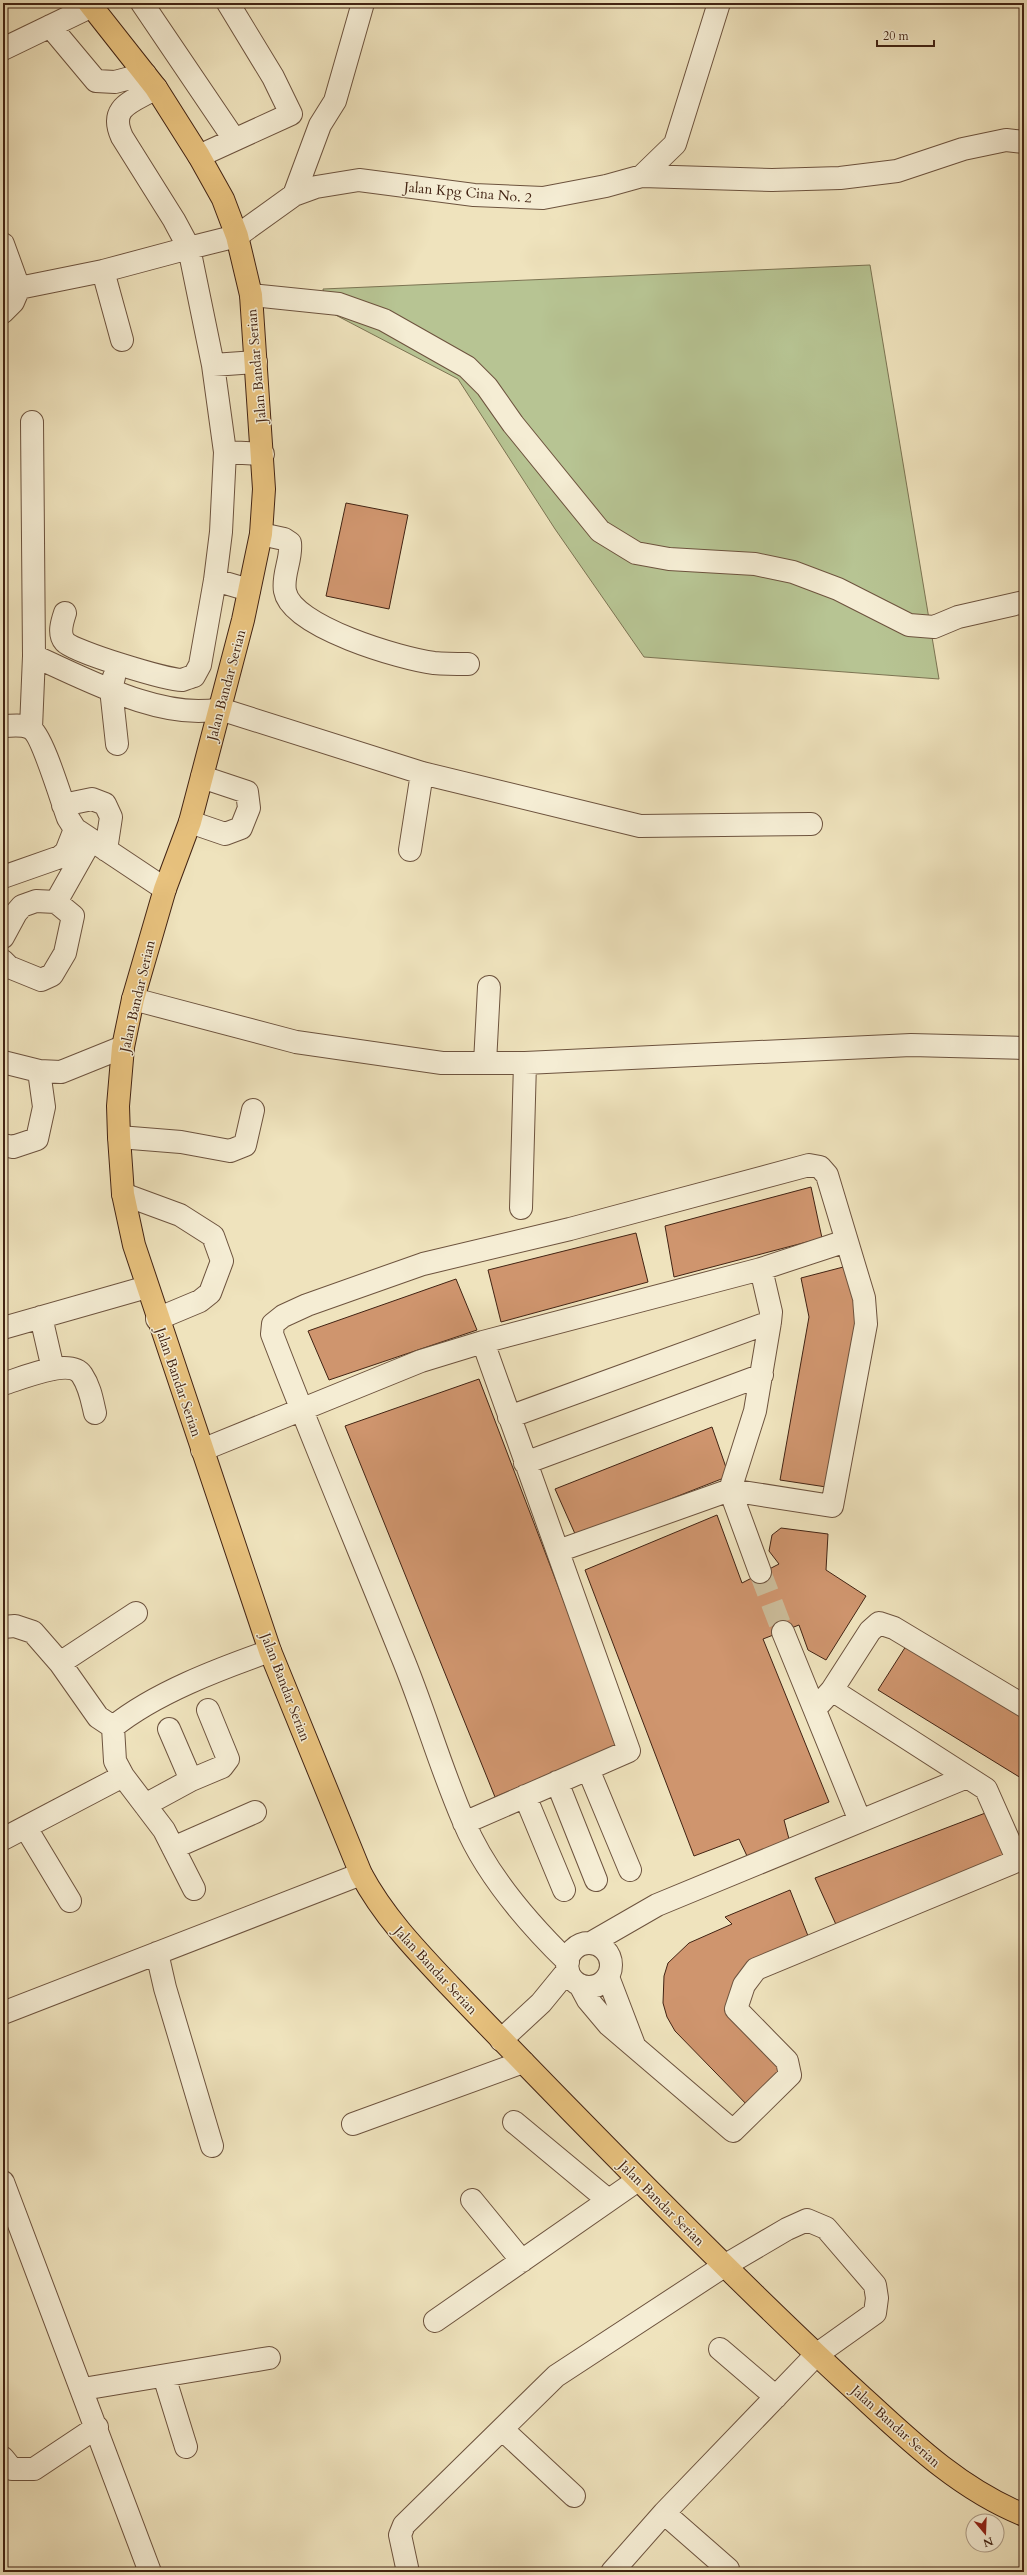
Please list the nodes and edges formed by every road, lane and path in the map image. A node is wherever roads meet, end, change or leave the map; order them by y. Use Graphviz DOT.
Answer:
graph roads {
  1 [pos="142,3"];
  2 [pos="228,3"];
  3 [pos="363,3"];
  4 [pos="719,3"];
  5 [pos="90,4"];
  6 [pos="50,26"];
  7 [pos="3,49"];
  8 [pos="150,81"];
  9 [pos="291,114"];
  10 [pos="320,125"];
  11 [pos="234,139"];
  12 [pos="1024,142"];
  13 [pos="199,156"];
  14 [pos="642,176"];
  15 [pos="294,195"];
  16 [pos="237,236"];
  17 [pos="3,244"];
  18 [pos="189,248"];
  19 [pos="103,271"];
  20 [pos="19,288"];
  21 [pos="251,295"];
  22 [pos="3,312"];
  23 [pos="122,340"];
  24 [pos="256,362"];
  25 [pos="213,366"];
  26 [pos="32,422"];
  27 [pos="225,452"];
  28 [pos="263,454"];
  29 [pos="261,534"];
  30 [pos="215,580"];
  31 [pos="249,590"];
  32 [pos="1024,602"];
  33 [pos="65,613"];
  34 [pos="34,656"];
  35 [pos="118,663"];
  36 [pos="468,664"];
  37 [pos="111,689"];
  38 [pos="220,709"];
  39 [pos="3,726"];
  40 [pos="31,728"];
  41 [pos="117,744"];
  42 [pos="422,773"];
  43 [pos="202,776"];
  44 [pos="63,805"];
  45 [pos="190,822"];
  46 [pos="810,824"];
  47 [pos="90,840"];
  48 [pos="410,850"];
  49 [pos="3,878"];
  50 [pos="165,889"];
  51 [pos="56,902"];
  52 [pos="3,937"];
  53 [pos="3,961"];
  54 [pos="489,987"];
  55 [pos="133,999"];
  56 [pos="123,1046"];
  57 [pos="1024,1048"];
  58 [pos="3,1062"];
  59 [pos="485,1063"];
  60 [pos="525,1063"];
  61 [pos="39,1071"];
  62 [pos="253,1110"];
  63 [pos="119,1137"];
  64 [pos="3,1145"];
  65 [pos="123,1194"];
  66 [pos="521,1208"];
  67 [pos="846,1241"];
  68 [pos="761,1269"];
  69 [pos="147,1287"];
  70 [pos="41,1317"];
  71 [pos="157,1319"];
  72 [pos="770,1322"];
  73 [pos="3,1328"];
  74 [pos="483,1342"];
  75 [pos="53,1369"];
  76 [pos="762,1375"];
  77 [pos="3,1384"];
  78 [pos="301,1408"];
  79 [pos="95,1413"];
  80 [pos="509,1417"];
  81 [pos="202,1450"];
  82 [pos="525,1463"];
  83 [pos="730,1490"];
  84 [pos="558,1551"];
  85 [pos="760,1572"];
  86 [pos="136,1612"];
  87 [pos="3,1627"];
  88 [pos="783,1632"];
  89 [pos="270,1651"];
  90 [pos="60,1663"];
  91 [pos="832,1690"];
  92 [pos="1024,1706"];
  93 [pos="815,1709"];
  94 [pos="208,1710"];
  95 [pos="112,1727"];
  96 [pos="169,1729"];
  97 [pos="588,1769"];
  98 [pos="123,1776"];
  99 [pos="967,1777"];
  100 [pos="191,1780"];
  101 [pos="557,1782"];
  102 [pos="525,1796"];
  103 [pos="145,1805"];
  104 [pos="255,1812"];
  105 [pos="860,1821"];
  106 [pos="464,1823"];
  107 [pos="10,1831"];
  108 [pos="173,1848"];
  109 [pos="1021,1860"];
  110 [pos="630,1870"];
  111 [pos="361,1874"];
  112 [pos="596,1880"];
  113 [pos="194,1889"];
  114 [pos="564,1890"];
  115 [pos="70,1901"];
  116 [pos="657,1905"];
  117 [pos="157,1953"];
  118 [pos="609,1955"];
  119 [pos="577,1965"];
  120 [pos="608,1977"];
  121 [pos="3,2013"];
  122 [pos="501,2040"];
  123 [pos="635,2048"];
  124 [pos="523,2062"];
  125 [pos="514,2122"];
  126 [pos="353,2124"];
  127 [pos="212,2146"];
  128 [pos="638,2180"];
  129 [pos="3,2182"];
  130 [pos="472,2200"];
  131 [pos="608,2200"];
  132 [pos="522,2260"];
  133 [pos="724,2266"];
  134 [pos="435,2321"];
  135 [pos="720,2349"];
  136 [pos="816,2355"];
  137 [pos="269,2358"];
  138 [pos="164,2376"];
  139 [pos="83,2390"];
  140 [pos="776,2397"];
  141 [pos="96,2427"];
  142 [pos="502,2429"];
  143 [pos="186,2447"];
  144 [pos="3,2458"];
  145 [pos="574,2496"];
  146 [pos="664,2513"];
  147 [pos="1024,2515"];
  148 [pos="728,2569"];
  149 [pos="150,2572"];
  150 [pos="408,2572"];
  151 [pos="612,2572"];
  1 -- 11 [label="street"];
  2 -- 9 [label="street"];
  3 -- 10 [label="street"];
  4 -- 14 [label="street"];
  5 -- 6 [label="street"];
  5 -- 8 [label="main road, Jalan Bandar Serian"];
  6 -- 7 [label="street"];
  6 -- 8 [label="street"];
  8 -- 13 [label="main road, Jalan Bandar Serian"];
  8 -- 18 [label="street"];
  9 -- 10 [label="street"];
  9 -- 11 [label="street"];
  10 -- 15 [label="street"];
  11 -- 13 [label="street"];
  12 -- 14 [label="street"];
  13 -- 16 [label="main road, Jalan Bandar Serian"];
  14 -- 15 [label="street, Jalan Kpg Cina No. 2"];
  15 -- 16 [label="street, Jalan Kpg Cina No. 2"];
  16 -- 18 [label="street"];
  16 -- 21 [label="main road, Jalan Bandar Serian"];
  17 -- 20 [label="street"];
  18 -- 19 [label="street"];
  18 -- 25 [label="street"];
  19 -- 20 [label="street"];
  19 -- 23 [label="street"];
  20 -- 22 [label="street"];
  21 -- 24 [label="main road, Jalan Bandar Serian"];
  21 -- 32 [label="street"];
  24 -- 25 [label="street"];
  24 -- 28 [label="main road, Jalan Bandar Serian"];
  25 -- 27 [label="street"];
  26 -- 34 [label="street"];
  27 -- 28 [label="street"];
  27 -- 30 [label="street"];
  28 -- 29 [label="main road, Jalan Bandar Serian"];
  29 -- 31 [label="main road, Jalan Bandar Serian"];
  29 -- 36 [label="street"];
  30 -- 31 [label="street"];
  30 -- 35 [label="street"];
  31 -- 38 [label="main road, Jalan Bandar Serian"];
  33 -- 35 [label="street"];
  34 -- 37 [label="street"];
  34 -- 40 [label="street"];
  35 -- 37 [label="street"];
  37 -- 38 [label="street"];
  37 -- 41 [label="street"];
  38 -- 42 [label="street"];
  38 -- 43 [label="main road, Jalan Bandar Serian"];
  39 -- 40 [label="street"];
  40 -- 44 [label="street"];
  42 -- 46 [label="street"];
  42 -- 48 [label="street"];
  43 -- 45 [label="main road, Jalan Bandar Serian"];
  43 -- 45 [label="street"];
  44 -- 47 [label="street"];
  44 -- 47 [label="street"];
  45 -- 50 [label="main road, Jalan Bandar Serian"];
  47 -- 49 [label="street"];
  47 -- 50 [label="street"];
  47 -- 51 [label="street"];
  50 -- 55 [label="main road, Jalan Bandar Serian"];
  51 -- 52 [label="street"];
  51 -- 53 [label="street"];
  54 -- 59 [label="street"];
  55 -- 56 [label="main road, Jalan Bandar Serian"];
  55 -- 59 [label="street"];
  56 -- 61 [label="street"];
  56 -- 63 [label="main road, Jalan Bandar Serian"];
  57 -- 60 [label="street"];
  58 -- 61 [label="street"];
  59 -- 60 [label="street"];
  60 -- 66 [label="street"];
  61 -- 64 [label="street"];
  62 -- 63 [label="street"];
  63 -- 65 [label="main road, Jalan Bandar Serian"];
  65 -- 69 [label="main road, Jalan Bandar Serian"];
  65 -- 71 [label="street"];
  67 -- 68 [label="street"];
  67 -- 78 [label="street"];
  67 -- 83 [label="street"];
  68 -- 72 [label="street"];
  68 -- 74 [label="street"];
  69 -- 70 [label="street"];
  69 -- 71 [label="main road, Jalan Bandar Serian"];
  70 -- 73 [label="street"];
  70 -- 75 [label="street"];
  71 -- 81 [label="main road, Jalan Bandar Serian"];
  72 -- 76 [label="street"];
  72 -- 80 [label="street"];
  74 -- 78 [label="street"];
  74 -- 80 [label="street"];
  75 -- 77 [label="street"];
  75 -- 79 [label="street"];
  76 -- 82 [label="street"];
  76 -- 83 [label="street"];
  78 -- 81 [label="street"];
  78 -- 106 [label="street"];
  80 -- 82 [label="street"];
  81 -- 89 [label="main road, Jalan Bandar Serian"];
  82 -- 84 [label="street"];
  83 -- 84 [label="street"];
  83 -- 85 [label="street"];
  84 -- 97 [label="street"];
  86 -- 90 [label="street"];
  87 -- 90 [label="street"];
  88 -- 93 [label="street"];
  89 -- 95 [label="street"];
  89 -- 111 [label="main road, Jalan Bandar Serian"];
  90 -- 95 [label="street"];
  91 -- 92 [label="street"];
  91 -- 93 [label="street"];
  91 -- 99 [label="street"];
  93 -- 105 [label="street"];
  94 -- 100 [label="street"];
  95 -- 98 [label="street"];
  96 -- 100 [label="street"];
  97 -- 101 [label="street"];
  97 -- 110 [label="street"];
  98 -- 103 [label="street"];
  98 -- 107 [label="street"];
  99 -- 105 [label="street"];
  99 -- 109 [label="street"];
  100 -- 103 [label="street"];
  101 -- 102 [label="street"];
  101 -- 112 [label="street"];
  102 -- 106 [label="street"];
  102 -- 114 [label="street"];
  103 -- 108 [label="street"];
  104 -- 108 [label="street"];
  105 -- 116 [label="street"];
  106 -- 119 [label="street"];
  107 -- 115 [label="street"];
  108 -- 113 [label="street"];
  109 -- 123 [label="street"];
  111 -- 117 [label="street"];
  111 -- 122 [label="main road, Jalan Bandar Serian"];
  116 -- 118 [label="street"];
  116 -- 119 [label="street"];
  117 -- 121 [label="street"];
  117 -- 127 [label="street"];
  118 -- 119 [label="street"];
  118 -- 120 [label="street"];
  119 -- 120 [label="street"];
  119 -- 122 [label="street"];
  119 -- 123 [label="street"];
  120 -- 123 [label="street"];
  122 -- 124 [label="main road, Jalan Bandar Serian"];
  124 -- 126 [label="street"];
  124 -- 128 [label="main road, Jalan Bandar Serian"];
  125 -- 131 [label="street"];
  128 -- 131 [label="street"];
  128 -- 133 [label="main road, Jalan Bandar Serian"];
  129 -- 139 [label="street"];
  130 -- 132 [label="street"];
  131 -- 132 [label="street"];
  132 -- 134 [label="street"];
  133 -- 136 [label="main road, Jalan Bandar Serian"];
  133 -- 136 [label="street"];
  133 -- 142 [label="street"];
  135 -- 140 [label="street"];
  136 -- 140 [label="street"];
  136 -- 147 [label="main road, Jalan Bandar Serian"];
  137 -- 138 [label="street"];
  138 -- 139 [label="street"];
  138 -- 143 [label="street"];
  139 -- 141 [label="street"];
  140 -- 146 [label="street"];
  141 -- 144 [label="street"];
  141 -- 149 [label="street"];
  142 -- 145 [label="street"];
  142 -- 150 [label="street"];
  146 -- 148 [label="street"];
  146 -- 151 [label="street"];
}
